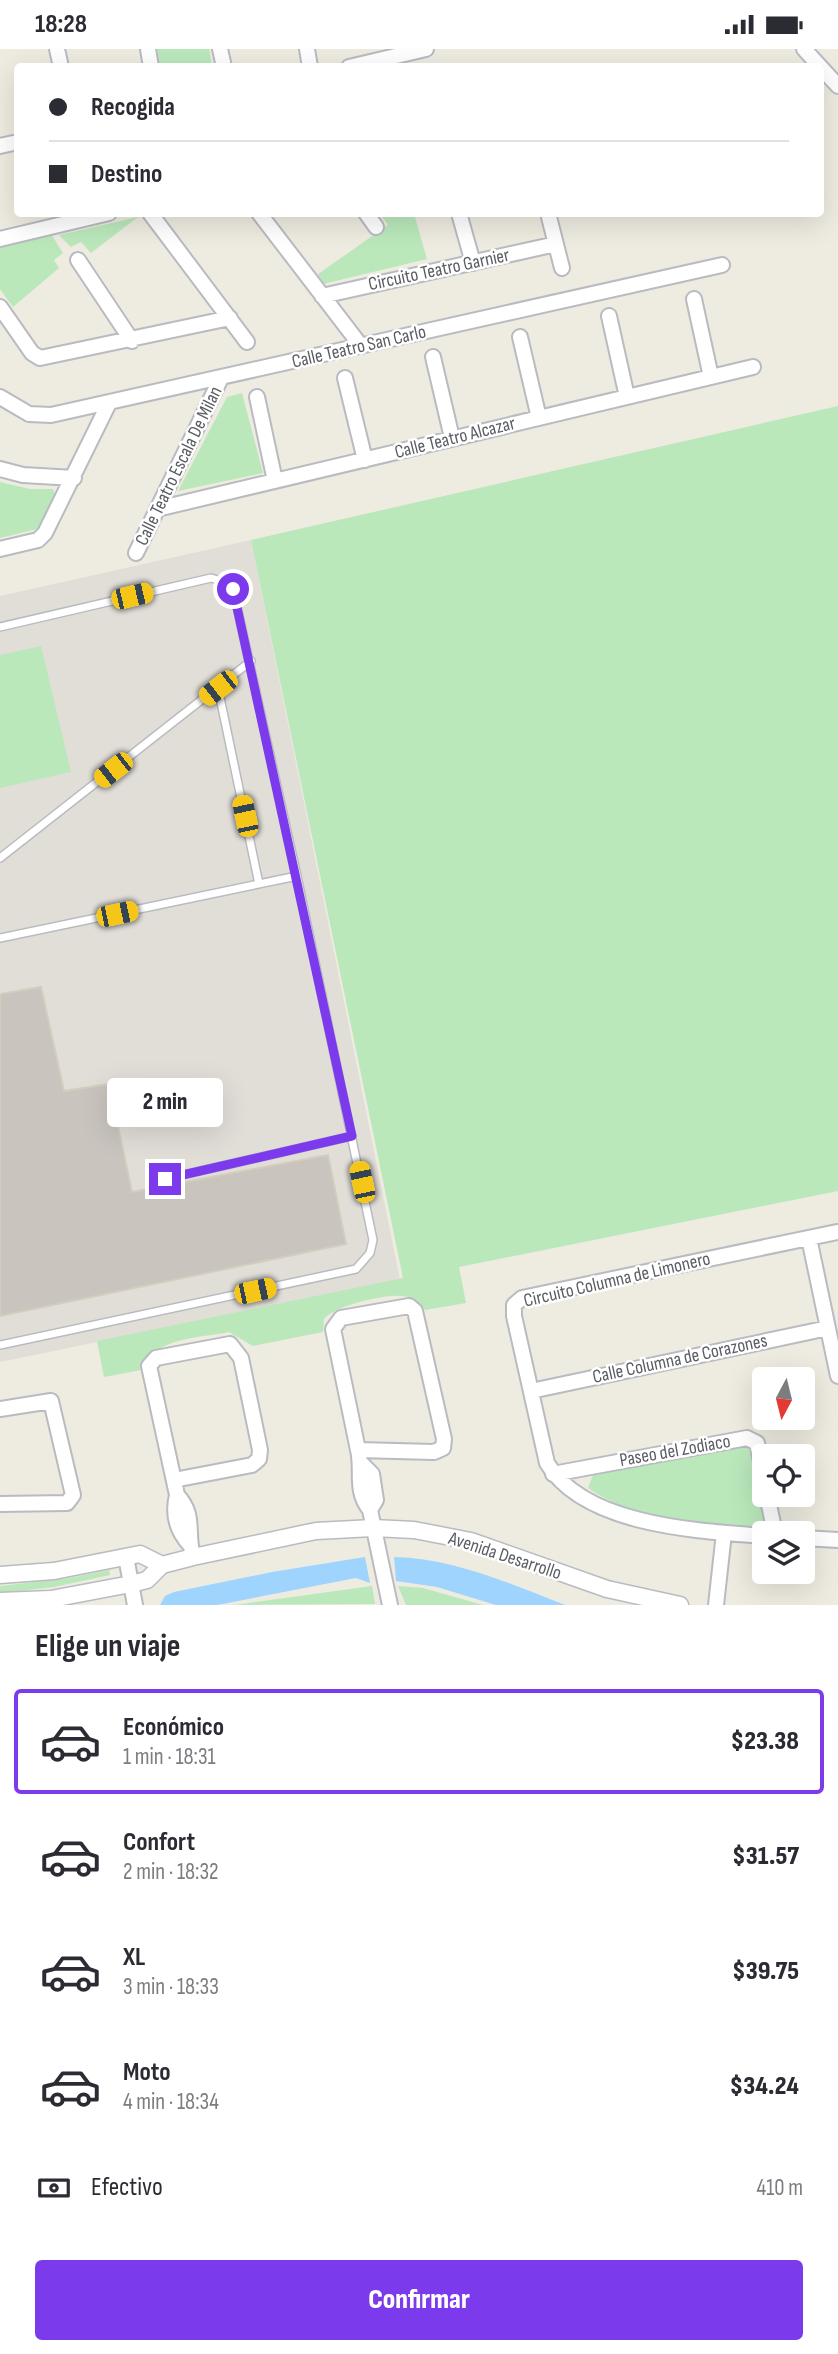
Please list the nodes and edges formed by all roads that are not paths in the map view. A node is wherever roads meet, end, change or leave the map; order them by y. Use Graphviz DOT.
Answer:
graph roads {
  1 [pos="426,49"];
  2 [pos="804,49"];
  3 [pos="366,63"];
  4 [pos="817,63"];
  5 [pos="824,71"];
  6 [pos="838,86"];
  7 [pos="92,217"];
  8 [pos="153,217"];
  9 [pos="262,217"];
  10 [pos="369,217"];
  11 [pos="460,217"];
  12 [pos="549,217"];
  13 [pos="376,227"];
  14 [pos="0,239"];
  15 [pos="556,244"];
  16 [pos="78,260"];
  17 [pos="473,263"];
  18 [pos="722,265"];
  19 [pos="562,268"];
  20 [pos="321,296"];
  21 [pos="694,299"];
  22 [pos="0,307"];
  23 [pos="609,316"];
  24 [pos="230,318"];
  25 [pos="520,337"];
  26 [pos="132,341"];
  27 [pos="247,342"];
  28 [pos="360,347"];
  29 [pos="433,357"];
  30 [pos="753,367"];
  31 [pos="711,377"];
  32 [pos="221,378"];
  33 [pos="345,378"];
  34 [pos="0,397"];
  35 [pos="257,397"];
  36 [pos="627,397"];
  37 [pos="109,403"];
  38 [pos="539,418"];
  39 [pos="452,438"];
  40 [pos="365,460"];
  41 [pos="0,469"];
  42 [pos="74,478"];
  43 [pos="275,481"];
  44 [pos="157,509"];
  45 [pos="0,549"];
  46 [pos="136,553"];
  47 [pos="0,627"];
  48 [pos="251,661"];
  49 [pos="218,688"];
  50 [pos="0,859"];
  51 [pos="297,876"];
  52 [pos="259,884"];
  53 [pos="0,938"];
  54 [pos="352,1136"];
  55 [pos="165,1179"];
  56 [pos="837,1231"];
  57 [pos="809,1238"];
  58 [pos="828,1328"];
  59 [pos="0,1345"];
  60 [pos="838,1376"];
  61 [pos="531,1391"];
  62 [pos="0,1409"];
  63 [pos="757,1444"];
  64 [pos="359,1456"];
  65 [pos="553,1473"];
  66 [pos="174,1480"];
  67 [pos="0,1504"];
  68 [pos="373,1528"];
  69 [pos="724,1533"];
  70 [pos="752,1535"];
  71 [pos="815,1539"];
  72 [pos="838,1540"];
  73 [pos="192,1551"];
  74 [pos="126,1557"];
  75 [pos="162,1565"];
  76 [pos="0,1575"];
  77 [pos="131,1584"];
  78 [pos="0,1601"];
  79 [pos="135,1605"];
  80 [pos="390,1605"];
  81 [pos="680,1605"];
  82 [pos="716,1605"];
  1 -- 3 [label="street"];
  2 -- 4 [label="street"];
  5 -- 6 [label="street"];
  7 -- 14 [label="street"];
  8 -- 24 [label="street"];
  9 -- 20 [label="street"];
  10 -- 13 [label="street"];
  11 -- 17 [label="street"];
  12 -- 15 [label="street"];
  15 -- 17 [label="street, Circuito Teatro Garnier"];
  15 -- 19 [label="street"];
  16 -- 26 [label="street"];
  17 -- 20 [label="street, Circuito Teatro Garnier"];
  18 -- 28 [label="street, Calle Teatro San Carlo"];
  20 -- 28 [label="street"];
  21 -- 31 [label="street"];
  22 -- 26 [label="street"];
  23 -- 36 [label="street"];
  24 -- 26 [label="street"];
  24 -- 27 [label="street"];
  25 -- 38 [label="street"];
  28 -- 32 [label="street, Calle Teatro San Carlo"];
  29 -- 39 [label="street"];
  30 -- 31 [label="street, Calle Teatro Alcazar"];
  31 -- 36 [label="street, Calle Teatro Alcazar"];
  32 -- 37 [label="street, Calle Teatro San Carlo"];
  32 -- 44 [label="street, Calle Teatro Escala De Milan"];
  33 -- 40 [label="street"];
  34 -- 37 [label="street, Calle Teatro San Carlo"];
  35 -- 43 [label="street"];
  36 -- 38 [label="street, Calle Teatro Alcazar"];
  37 -- 42 [label="street"];
  38 -- 39 [label="street, Calle Teatro Alcazar"];
  39 -- 40 [label="street, Calle Teatro Alcazar"];
  40 -- 43 [label="street, Calle Teatro Alcazar"];
  41 -- 42 [label="street"];
  42 -- 45 [label="street"];
  43 -- 44 [label="street, Calle Teatro Alcazar"];
  44 -- 46 [label="street, Calle Teatro Escala De Milan"];
  47 -- 48 [label="lane"];
  48 -- 49 [label="lane"];
  48 -- 51 [label="lane"];
  49 -- 50 [label="lane"];
  49 -- 52 [label="lane"];
  51 -- 52 [label="lane"];
  51 -- 54 [label="lane"];
  52 -- 53 [label="lane"];
  54 -- 55 [label="lane"];
  54 -- 59 [label="lane"];
  56 -- 57 [label="street"];
  57 -- 58 [label="street"];
  57 -- 61 [label="street, Circuito Columna de Limonero"];
  58 -- 60 [label="street"];
  58 -- 61 [label="street, Calle Columna de Corazones"];
  61 -- 65 [label="street, Circuito Columna de Limonero"];
  62 -- 67 [label="street"];
  63 -- 65 [label="street, Paseo del Zodiaco"];
  64 -- 64 [label="street"];
  64 -- 68 [label="street"];
  65 -- 69 [label="street"];
  66 -- 66 [label="street"];
  66 -- 73 [label="street"];
  68 -- 73 [label="street, Avenida Desarrollo"];
  68 -- 80 [label="street"];
  68 -- 81 [label="street, Avenida Desarrollo"];
  69 -- 70 [label="street"];
  69 -- 82 [label="street"];
  71 -- 72 [label="street"];
  73 -- 75 [label="street, Avenida Desarrollo"];
  74 -- 75 [label="street, Avenida Desarrollo"];
  74 -- 76 [label="street, Avenida Desarrollo"];
  74 -- 77 [label="street"];
  75 -- 77 [label="street, Avenida Desarrollo"];
  77 -- 78 [label="street, Avenida Desarrollo"];
  77 -- 79 [label="street"];
}
